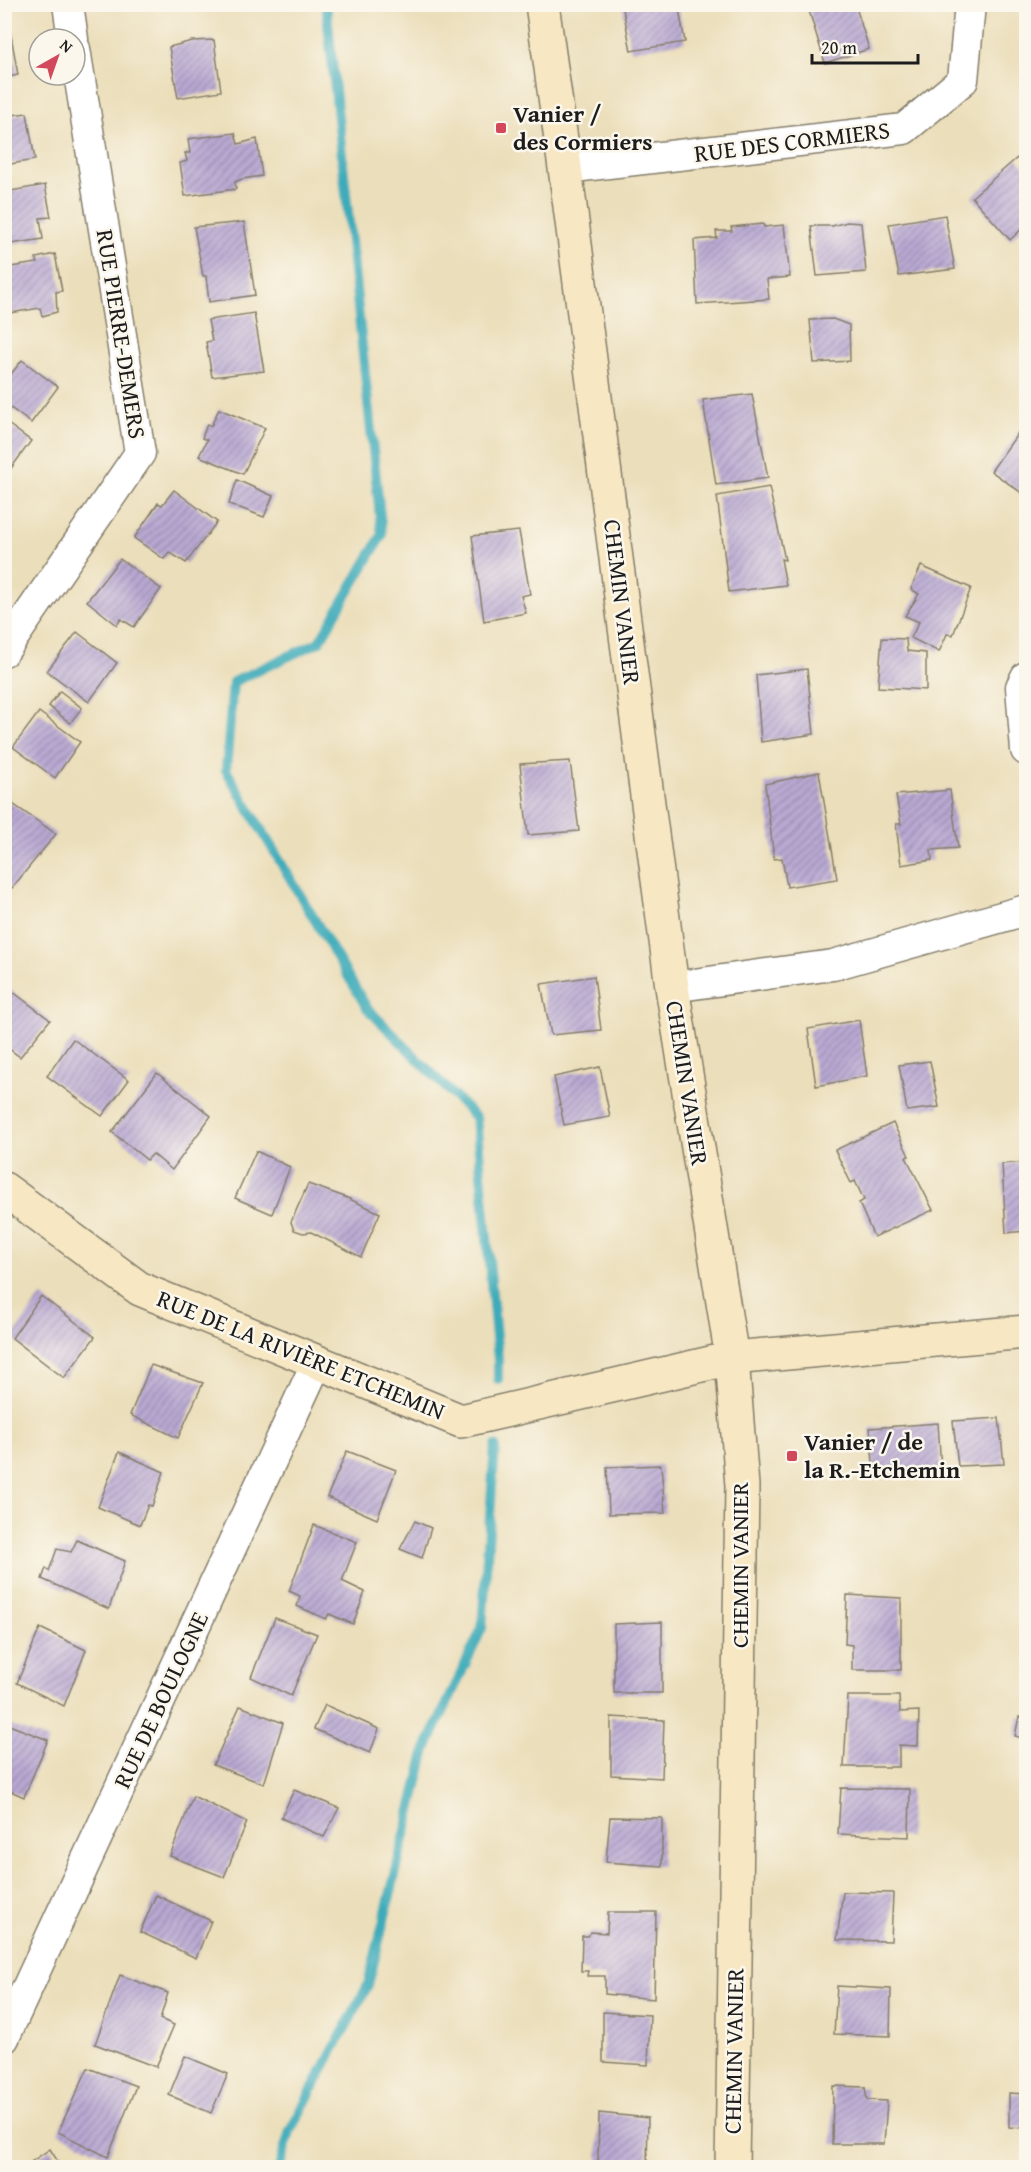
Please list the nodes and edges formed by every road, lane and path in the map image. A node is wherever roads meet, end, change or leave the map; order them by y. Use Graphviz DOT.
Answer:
graph roads {
  1 [pos="68,4"];
  2 [pos="542,4"];
  3 [pos="970,4"];
  4 [pos="72,27"];
  5 [pos="81,87"];
  6 [pos="565,168"];
  7 [pos="8,638"];
  8 [pos="1026,677"];
  9 [pos="1026,750"];
  10 [pos="1026,910"];
  11 [pos="672,987"];
  12 [pos="4,1189"];
  13 [pos="1026,1332"];
  14 [pos="732,1358"];
  15 [pos="317,1362"];
  16 [pos="4,2038"];
  17 [pos="732,2168"];
  1 -- 4 [label="street"];
  2 -- 6 [label="street, CHEMIN VANIER"];
  3 -- 6 [label="street, RUE DES CORMIERS"];
  5 -- 7 [label="street, RUE PIERRE-DEMERS"];
  6 -- 11 [label="street, CHEMIN VANIER"];
  8 -- 9 [label="street"];
  10 -- 11 [label="street"];
  11 -- 14 [label="street, CHEMIN VANIER"];
  12 -- 15 [label="street, RUE DE LA RIVIÈRE ETCHEMIN"];
  13 -- 14 [label="street, RUE DE LA RIVIÈRE ETCHEMIN"];
  14 -- 15 [label="street, RUE DE LA RIVIÈRE ETCHEMIN"];
  14 -- 17 [label="street, CHEMIN VANIER"];
  15 -- 16 [label="street, RUE DE BOULOGNE"];
}
